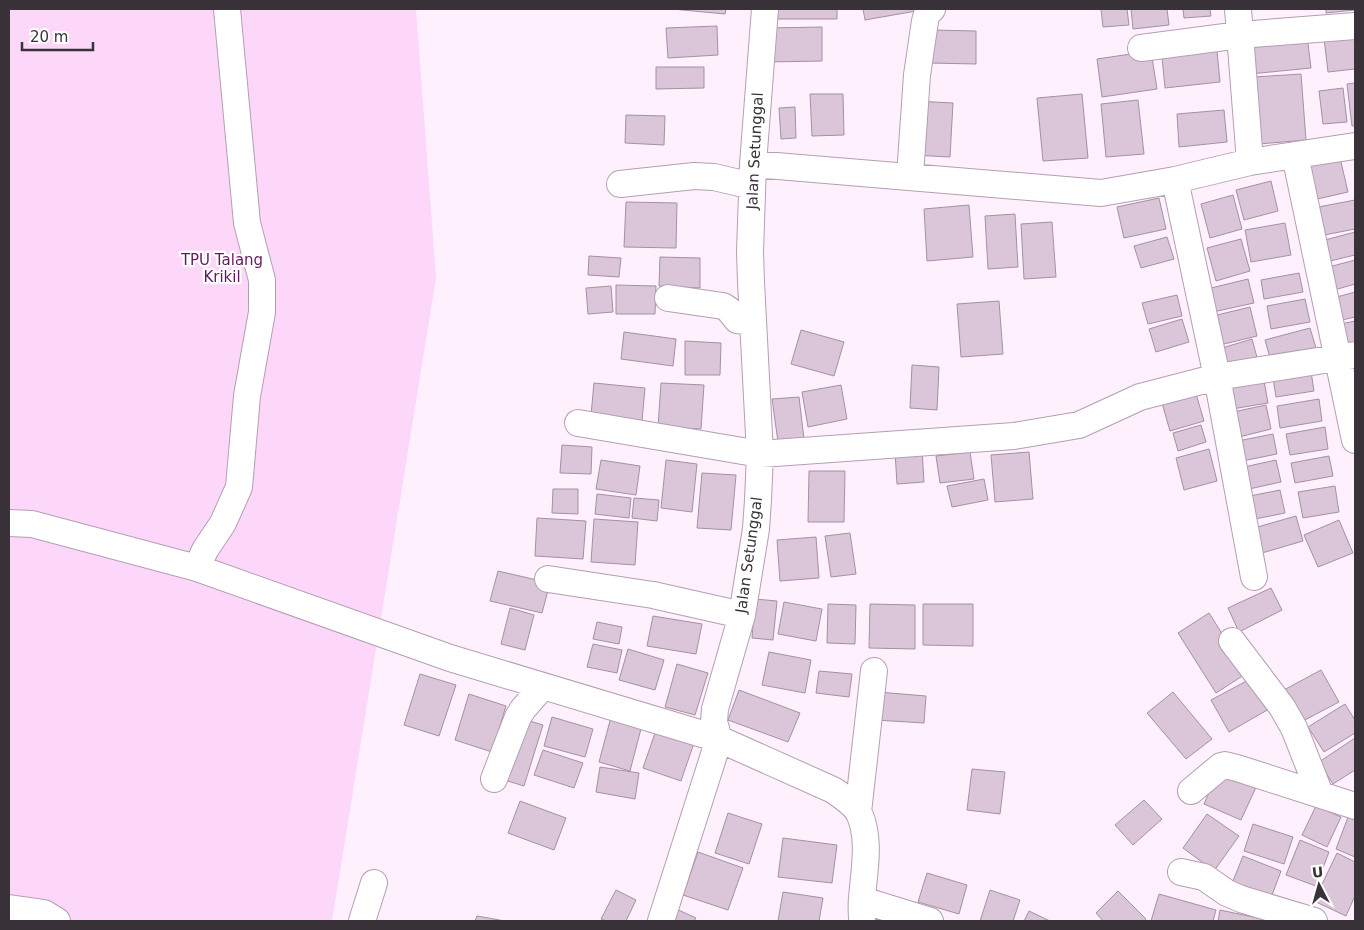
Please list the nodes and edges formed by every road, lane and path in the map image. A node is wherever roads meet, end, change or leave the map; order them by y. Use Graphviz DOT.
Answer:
graph roads {
  1 [pos="227,9"];
  2 [pos="765,9"];
  3 [pos="932,9"];
  4 [pos="1238,9"];
  5 [pos="1355,26"];
  6 [pos="1240,35"];
  7 [pos="1141,48"];
  8 [pos="1355,146"];
  9 [pos="1295,155"];
  10 [pos="1250,162"];
  11 [pos="752,175"];
  12 [pos="910,176"];
  13 [pos="1174,180"];
  14 [pos="620,184"];
  15 [pos="668,298"];
  16 [pos="753,322"];
  17 [pos="1347,357"];
  18 [pos="1217,376"];
  19 [pos="578,423"];
  20 [pos="1355,440"];
  21 [pos="760,454"];
  22 [pos="9,523"];
  23 [pos="197,568"];
  24 [pos="1254,577"];
  25 [pos="548,579"];
  26 [pos="742,615"];
  27 [pos="1232,641"];
  28 [pos="874,671"];
  29 [pos="543,686"];
  30 [pos="719,738"];
  31 [pos="494,779"];
  32 [pos="1191,791"];
  33 [pos="1320,794"];
  34 [pos="1355,806"];
  35 [pos="858,812"];
  36 [pos="1181,872"];
  37 [pos="374,883"];
  38 [pos="9,908"];
  39 [pos="862,910"];
  40 [pos="57,921"];
  41 [pos="362,921"];
  42 [pos="660,921"];
  43 [pos="930,921"];
  44 [pos="1314,921"];
  1 -- 23 [label="street"];
  2 -- 11 [label="street, Jalan Setunggal"];
  3 -- 12 [label="street"];
  4 -- 6 [label="street"];
  5 -- 6 [label="street"];
  6 -- 7 [label="street"];
  6 -- 10 [label="street"];
  8 -- 9 [label="street"];
  9 -- 10 [label="street"];
  9 -- 17 [label="street"];
  10 -- 13 [label="street"];
  11 -- 12 [label="street"];
  11 -- 14 [label="street"];
  11 -- 16 [label="street, Jalan Setunggal"];
  12 -- 13 [label="street"];
  13 -- 18 [label="street"];
  15 -- 16 [label="street"];
  16 -- 21 [label="street, Jalan Setunggal"];
  17 -- 18 [label="street"];
  17 -- 20 [label="street"];
  18 -- 21 [label="street"];
  18 -- 24 [label="street"];
  19 -- 21 [label="street"];
  21 -- 26 [label="street, Jalan Setunggal"];
  22 -- 23 [label="street"];
  23 -- 29 [label="street"];
  25 -- 26 [label="street"];
  26 -- 30 [label="street, Jalan Setunggal"];
  27 -- 33 [label="street"];
  28 -- 35 [label="street"];
  29 -- 30 [label="street"];
  29 -- 31 [label="street"];
  30 -- 35 [label="street"];
  30 -- 42 [label="street"];
  32 -- 33 [label="street"];
  33 -- 34 [label="street"];
  35 -- 39 [label="street"];
  36 -- 44 [label="street"];
  37 -- 41 [label="street"];
  38 -- 40 [label="street"];
  39 -- 43 [label="street"];
}
